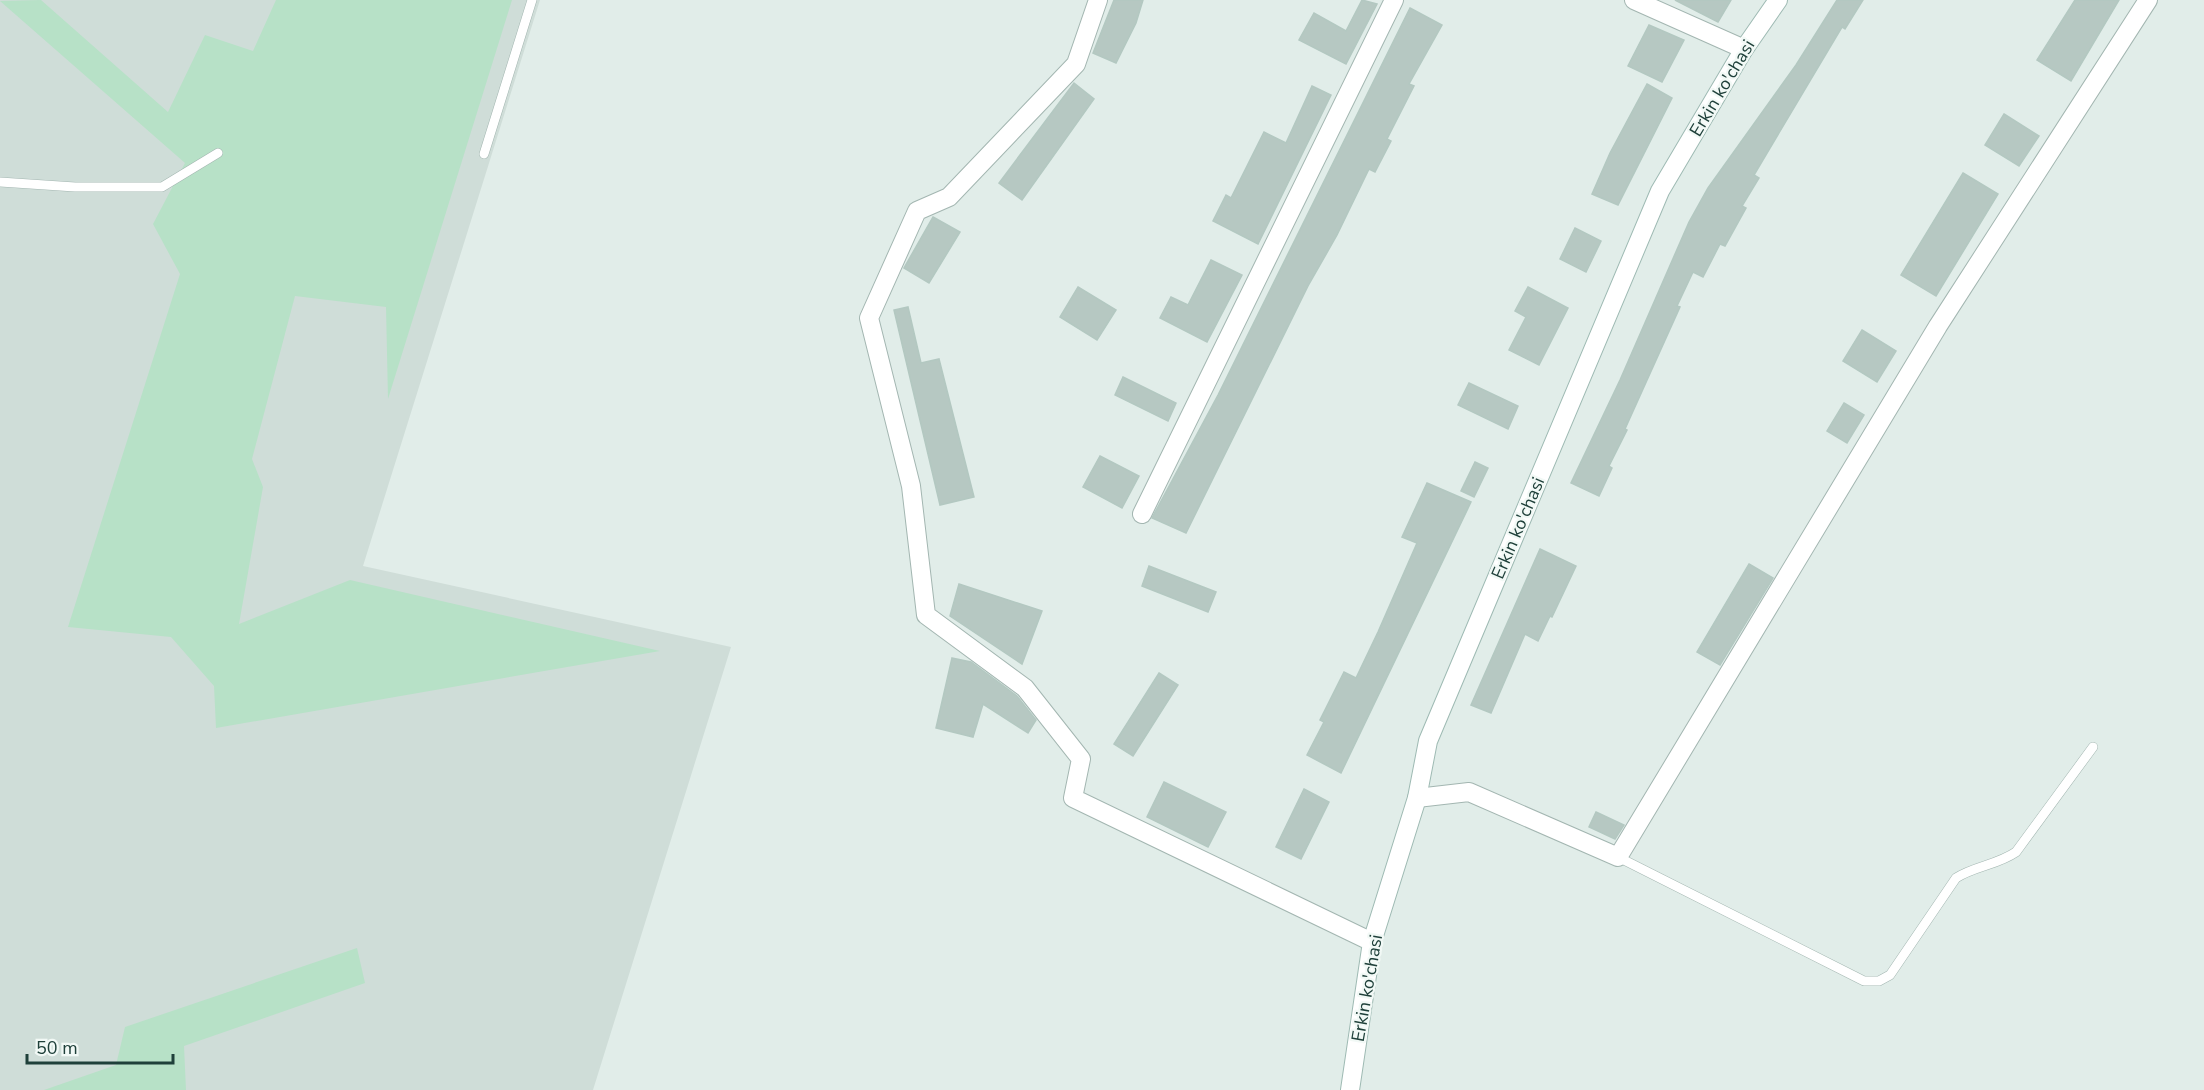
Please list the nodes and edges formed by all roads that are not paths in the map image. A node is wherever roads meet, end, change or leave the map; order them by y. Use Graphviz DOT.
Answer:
graph roads {
  1 [pos="532,0"];
  2 [pos="1098,0"];
  3 [pos="1394,0"];
  4 [pos="1634,0"];
  5 [pos="1778,0"];
  6 [pos="2148,0"];
  7 [pos="1744,49"];
  8 [pos="218,153"];
  9 [pos="484,154"];
  10 [pos="0,182"];
  11 [pos="1142,514"];
  12 [pos="2094,747"];
  13 [pos="1418,798"];
  14 [pos="1618,857"];
  15 [pos="1372,942"];
  16 [pos="1350,1090"];
  1 -- 9 [label="lane"];
  2 -- 15 [label="street"];
  3 -- 11 [label="street"];
  4 -- 7 [label="street"];
  5 -- 7 [label="street, Erkin ko'chasi"];
  6 -- 14 [label="street"];
  7 -- 13 [label="street, Erkin ko'chasi"];
  8 -- 10 [label="lane"];
  12 -- 14 [label="lane"];
  13 -- 14 [label="street"];
  13 -- 15 [label="street, Erkin ko'chasi"];
  15 -- 16 [label="street, Erkin ko'chasi"];
}
